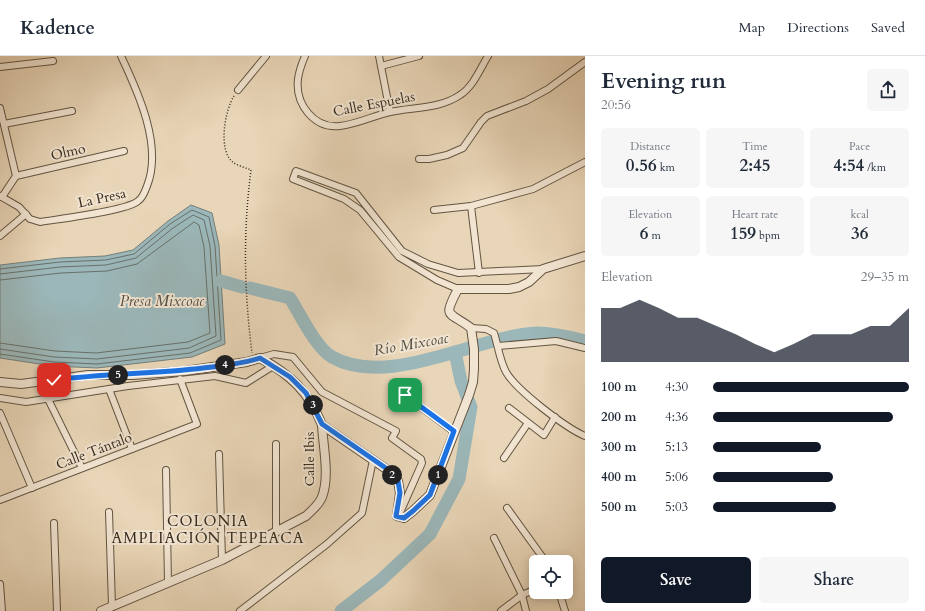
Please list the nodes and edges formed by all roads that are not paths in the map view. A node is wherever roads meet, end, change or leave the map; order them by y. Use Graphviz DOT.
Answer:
graph roads {
  1 [pos="121,56"];
  2 [pos="266,56"];
  3 [pos="305,56"];
  4 [pos="379,56"];
  5 [pos="419,56"];
  6 [pos="488,56"];
  7 [pos="53,61"];
  8 [pos="585,62"];
  9 [pos="381,66"];
  10 [pos="0,67"];
  11 [pos="238,90"];
  12 [pos="0,108"];
  13 [pos="72,111"];
  14 [pos="390,112"];
  15 [pos="4,124"];
  16 [pos="0,142"];
  17 [pos="7,144"];
  18 [pos="124,151"];
  19 [pos="419,159"];
  20 [pos="585,162"];
  21 [pos="16,176"];
  22 [pos="1,196"];
  23 [pos="471,206"];
  24 [pos="434,210"];
  25 [pos="26,214"];
  26 [pos="0,236"];
  27 [pos="585,256"];
  28 [pos="543,269"];
  29 [pos="479,273"];
  30 [pos="458,289"];
  31 [pos="471,329"];
  32 [pos="498,346"];
  33 [pos="585,348"];
  34 [pos="263,362"];
  35 [pos="180,379"];
  36 [pos="0,382"];
  37 [pos="109,389"];
  38 [pos="405,395"];
  39 [pos="0,398"];
  40 [pos="48,399"];
  41 [pos="509,408"];
  42 [pos="0,413"];
  43 [pos="556,417"];
  44 [pos="528,423"];
  45 [pos="322,424"];
  46 [pos="454,431"];
  47 [pos="585,436"];
  48 [pos="276,444"];
  49 [pos="132,449"];
  50 [pos="220,454"];
  51 [pos="504,458"];
  52 [pos="373,460"];
  53 [pos="82,468"];
  54 [pos="166,470"];
  55 [pos="32,488"];
  56 [pos="0,500"];
  57 [pos="507,508"];
  58 [pos="109,512"];
  59 [pos="398,517"];
  60 [pos="54,523"];
  61 [pos="276,533"];
  62 [pos="494,538"];
  63 [pos="541,555"];
  64 [pos="222,560"];
  65 [pos="168,583"];
  66 [pos="0,584"];
  67 [pos="529,592"];
  68 [pos="522,596"];
  69 [pos="561,599"];
  70 [pos="112,606"];
  71 [pos="2,611"];
  72 [pos="57,611"];
  73 [pos="101,611"];
  74 [pos="240,611"];
  75 [pos="501,611"];
  76 [pos="526,611"];
  77 [pos="565,611"];
  1 -- 25 [label="street, La Presa"];
  2 -- 11 [label="street"];
  3 -- 14 [label="street, Calle Espuelas"];
  4 -- 9 [label="street"];
  5 -- 9 [label="street"];
  6 -- 14 [label="street, Calle Espuelas"];
  7 -- 10 [label="street"];
  8 -- 19 [label="street"];
  9 -- 14 [label="street"];
  12 -- 15 [label="street"];
  13 -- 15 [label="street"];
  15 -- 17 [label="street"];
  16 -- 17 [label="street"];
  17 -- 21 [label="street"];
  18 -- 21 [label="street, Olmo"];
  20 -- 23 [label="street"];
  21 -- 22 [label="street"];
  22 -- 25 [label="street"];
  23 -- 24 [label="street"];
  23 -- 29 [label="street"];
  25 -- 26 [label="street"];
  27 -- 28 [label="street"];
  28 -- 29 [label="street"];
  28 -- 30 [label="street"];
  29 -- 30 [label="street"];
  30 -- 31 [label="street"];
  31 -- 32 [label="street"];
  31 -- 46 [label="street"];
  32 -- 33 [label="street"];
  32 -- 43 [label="street"];
  34 -- 35 [label="street"];
  34 -- 36 [label="street"];
  34 -- 45 [label="street, Calle Ibis"];
  34 -- 59 [label="street"];
  35 -- 37 [label="street"];
  35 -- 49 [label="street, Calle Tántalo"];
  37 -- 40 [label="street"];
  37 -- 49 [label="street"];
  38 -- 46 [label="street"];
  39 -- 40 [label="street"];
  40 -- 53 [label="street"];
  41 -- 44 [label="street"];
  42 -- 55 [label="street"];
  43 -- 44 [label="street"];
  43 -- 47 [label="street"];
  44 -- 51 [label="street"];
  45 -- 52 [label="street"];
  45 -- 61 [label="street, Calle Ibis"];
  46 -- 59 [label="street"];
  48 -- 61 [label="street"];
  49 -- 53 [label="street, Calle Tántalo"];
  50 -- 64 [label="street"];
  52 -- 59 [label="street"];
  52 -- 74 [label="street"];
  53 -- 55 [label="street, Calle Tántalo"];
  54 -- 65 [label="street"];
  55 -- 56 [label="street, Calle Tántalo"];
  57 -- 63 [label="street"];
  58 -- 70 [label="street"];
  60 -- 72 [label="street"];
  61 -- 64 [label="street, Calle Ibis"];
  62 -- 68 [label="street"];
  64 -- 65 [label="street, Calle Ibis"];
  65 -- 70 [label="street, Calle Ibis"];
  66 -- 71 [label="street"];
  67 -- 68 [label="street"];
  68 -- 75 [label="street"];
  68 -- 76 [label="street"];
  69 -- 77 [label="street"];
  70 -- 73 [label="street, Calle Ibis"];
}
